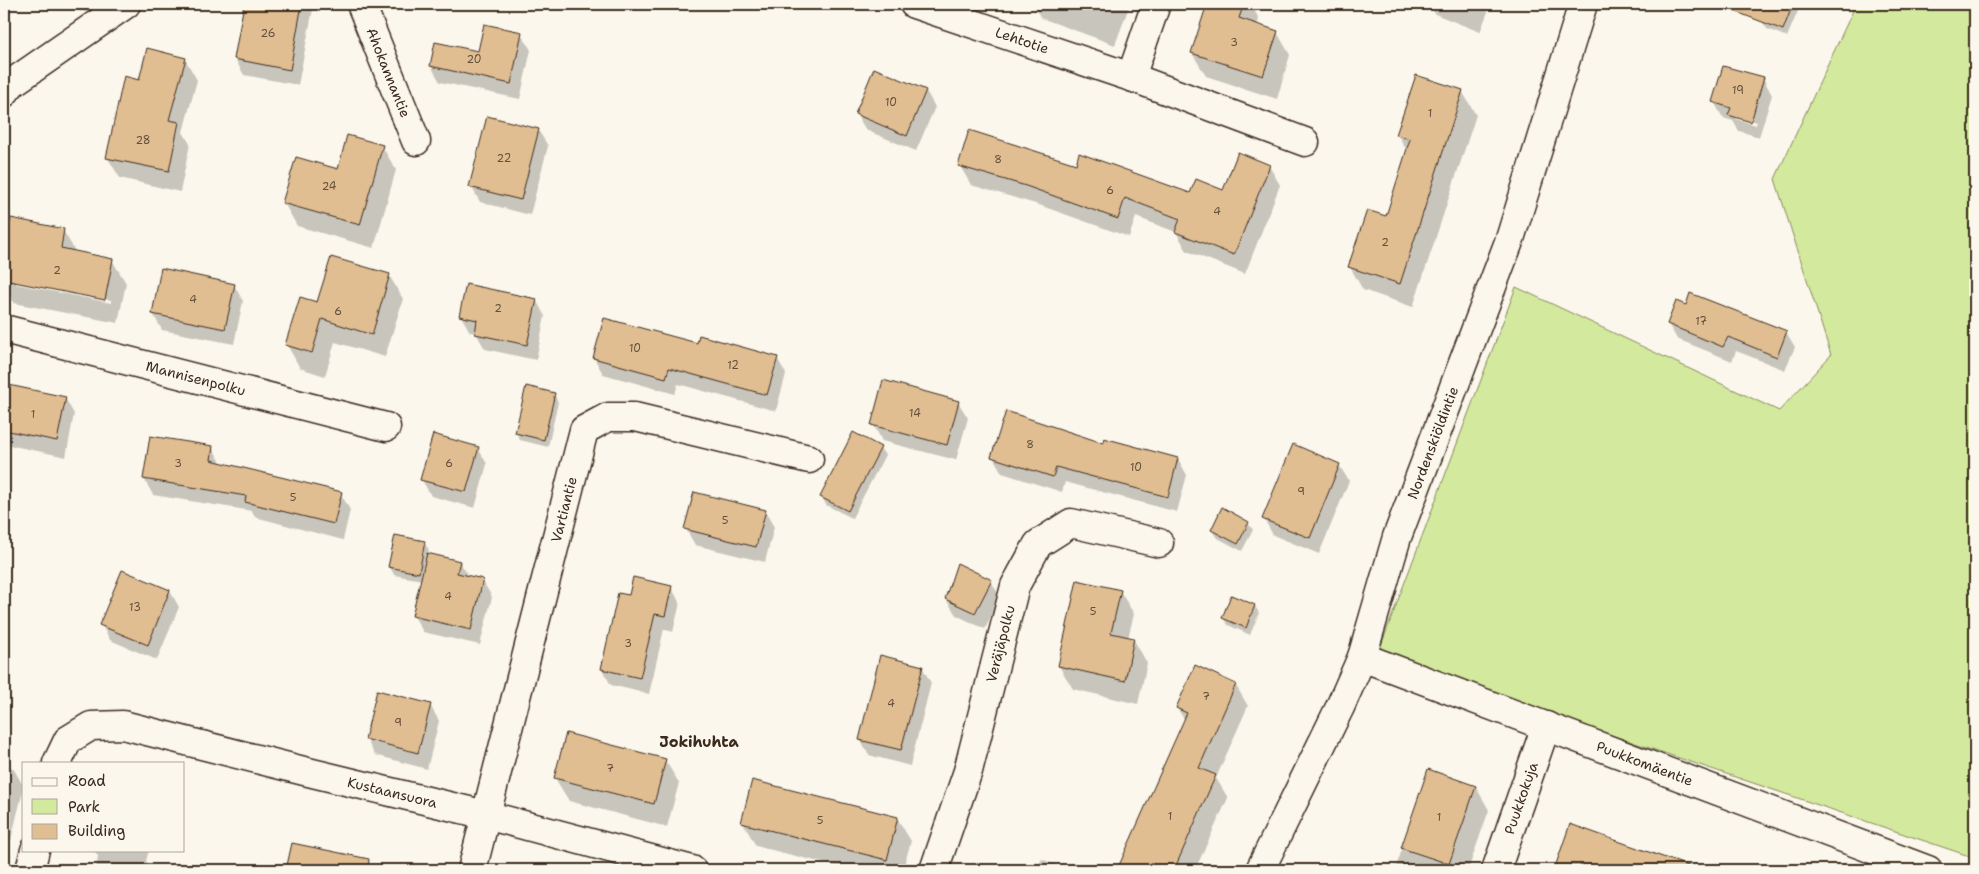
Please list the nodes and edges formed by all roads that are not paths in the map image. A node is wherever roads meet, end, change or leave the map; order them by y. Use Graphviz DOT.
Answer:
graph roads {
  1 [pos="126,4"];
  2 [pos="361,4"];
  3 [pos="914,4"];
  4 [pos="1156,4"];
  5 [pos="1583,4"];
  6 [pos="1131,77"];
  7 [pos="4,93"];
  8 [pos="416,141"];
  9 [pos="1305,142"];
  10 [pos="4,329"];
  11 [pos="386,426"];
  12 [pos="809,459"];
  13 [pos="1159,543"];
  14 [pos="1362,657"];
  15 [pos="1546,726"];
  16 [pos="57,762"];
  17 [pos="486,815"];
  18 [pos="34,852"];
  19 [pos="30,870"];
  20 [pos="472,870"];
  21 [pos="692,870"];
  22 [pos="934,870"];
  23 [pos="1260,870"];
  24 [pos="1496,870"];
  25 [pos="1928,870"];
  1 -- 7 [label="street"];
  2 -- 8 [label="street, Ahokannantie"];
  3 -- 6 [label="street, Lehtotie"];
  4 -- 6 [label="street"];
  5 -- 14 [label="street, Nordenskiöldintie"];
  6 -- 9 [label="street, Lehtotie"];
  10 -- 11 [label="street, Mannisenpolku"];
  12 -- 17 [label="street, Vartiantie"];
  13 -- 22 [label="street, Veräjäpolku"];
  14 -- 15 [label="street, Puukkomäentie"];
  14 -- 23 [label="street, Nordenskiöldintie"];
  15 -- 24 [label="street, Puukkokuja"];
  15 -- 25 [label="street, Puukkomäentie"];
  16 -- 17 [label="street, Kustaansuora"];
  17 -- 20 [label="street, Vartiantie"];
  17 -- 21 [label="street, Kustaansuora"];
  18 -- 19 [label="street"];
}
